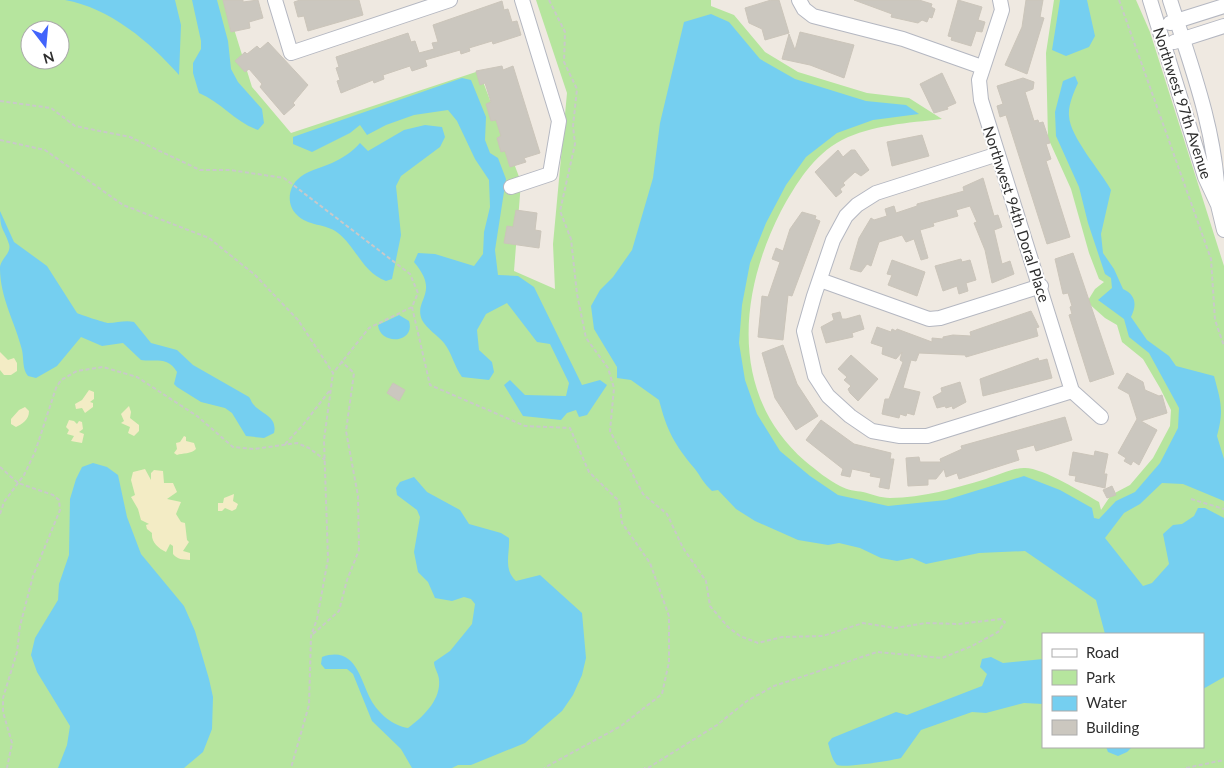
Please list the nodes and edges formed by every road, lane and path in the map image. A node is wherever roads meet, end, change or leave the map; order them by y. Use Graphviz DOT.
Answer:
graph roads {
  1 [pos="275,0"];
  2 [pos="450,0"];
  3 [pos="522,0"];
  4 [pos="549,0"];
  5 [pos="799,0"];
  6 [pos="1000,0"];
  7 [pos="1119,0"];
  8 [pos="1150,0"];
  9 [pos="1170,0"];
  10 [pos="1224,6"];
  11 [pos="1177,21"];
  12 [pos="1224,26"];
  13 [pos="1158,27"];
  14 [pos="1183,40"];
  15 [pos="1164,45"];
  16 [pos="982,67"];
  17 [pos="0,101"];
  18 [pos="0,140"];
  19 [pos="998,154"];
  20 [pos="511,187"];
  21 [pos="1218,205"];
  22 [pos="1224,230"];
  23 [pos="820,280"];
  24 [pos="1041,286"];
  25 [pos="412,307"];
  26 [pos="1224,346"];
  27 [pos="341,361"];
  28 [pos="333,373"];
  29 [pos="331,389"];
  30 [pos="1072,391"];
  31 [pos="1101,416"];
  32 [pos="285,444"];
  33 [pos="325,460"];
  34 [pos="0,467"];
  35 [pos="18,483"];
  36 [pos="1191,499"];
  37 [pos="1224,509"];
  38 [pos="0,514"];
  39 [pos="311,636"];
  40 [pos="1224,760"];
  41 [pos="7,768"];
  42 [pos="291,768"];
  43 [pos="544,768"];
  44 [pos="644,768"];
  45 [pos="1186,768"];
  1 -- 2 [label="street"];
  3 -- 20 [label="street"];
  4 -- 44 [label="path"];
  5 -- 16 [label="street"];
  6 -- 16 [label="street, Northwest 94th Doral Place"];
  7 -- 26 [label="path"];
  8 -- 13 [label="street, Northwest 97th Avenue"];
  9 -- 11 [label="street, Northwest 97th Avenue"];
  10 -- 11 [label="street"];
  11 -- 13 [label="street"];
  11 -- 14 [label="street, Northwest 97th Avenue"];
  12 -- 14 [label="street"];
  13 -- 15 [label="street, Northwest 97th Avenue"];
  14 -- 15 [label="street"];
  14 -- 21 [label="street, Northwest 97th Avenue"];
  15 -- 21 [label="street, Northwest 97th Avenue"];
  16 -- 19 [label="street, Northwest 94th Doral Place"];
  17 -- 25 [label="path"];
  18 -- 28 [label="path"];
  19 -- 23 [label="street"];
  19 -- 24 [label="street, Northwest 94th Doral Place"];
  21 -- 22 [label="street, Northwest 97th Avenue"];
  23 -- 24 [label="street"];
  23 -- 30 [label="street"];
  24 -- 30 [label="street, Northwest 94th Doral Place"];
  25 -- 27 [label="path"];
  25 -- 43 [label="path"];
  27 -- 28 [label="path"];
  27 -- 39 [label="path"];
  28 -- 29 [label="path"];
  29 -- 32 [label="path"];
  29 -- 33 [label="path"];
  30 -- 31 [label="street"];
  32 -- 33 [label="path"];
  32 -- 35 [label="path"];
  33 -- 39 [label="path"];
  34 -- 35 [label="path"];
  35 -- 38 [label="path"];
  35 -- 41 [label="path"];
  36 -- 37 [label="path"];
  39 -- 42 [label="path"];
  40 -- 45 [label="path"];
}
